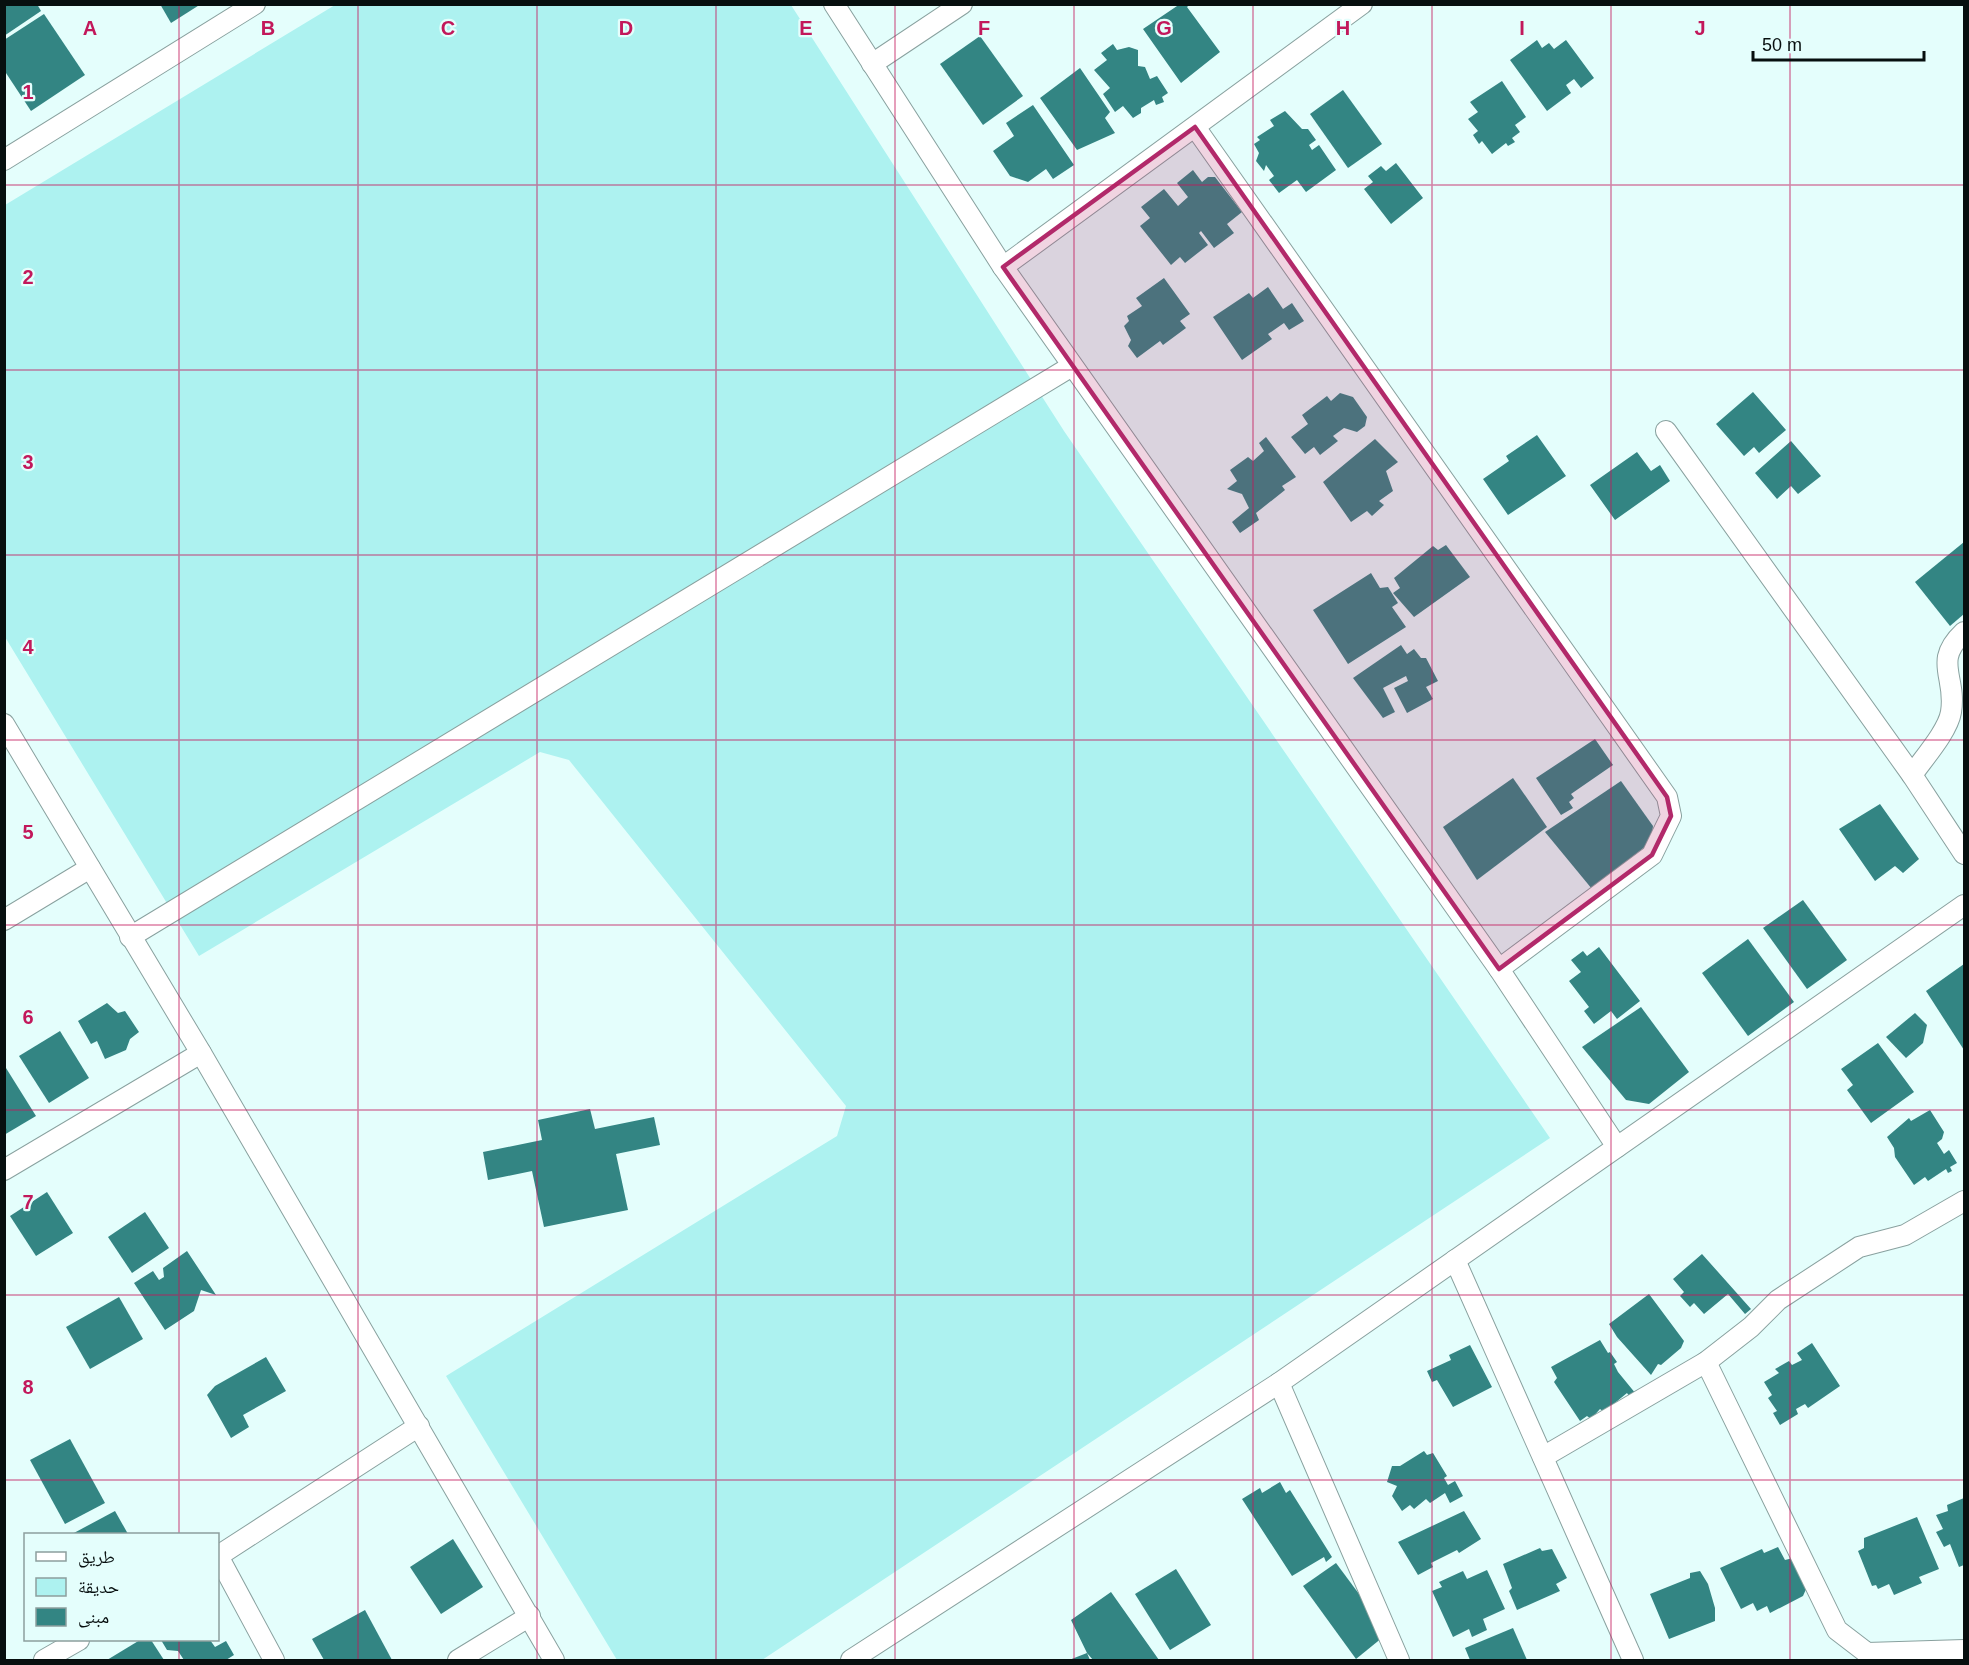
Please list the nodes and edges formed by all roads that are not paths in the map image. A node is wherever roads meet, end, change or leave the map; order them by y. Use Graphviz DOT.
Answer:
graph roads {
  1 [pos="255,4"];
  2 [pos="834,4"];
  3 [pos="962,4"];
  4 [pos="1362,4"];
  5 [pos="872,64"];
  6 [pos="1195,127"];
  7 [pos="4,160"];
  8 [pos="1003,267"];
  9 [pos="1072,366"];
  10 [pos="1666,431"];
  11 [pos="1965,632"];
  12 [pos="4,724"];
  13 [pos="1912,775"];
  14 [pos="1965,854"];
  15 [pos="90,868"];
  16 [pos="1965,905"];
  17 [pos="4,920"];
  18 [pos="130,937"];
  19 [pos="1499,969"];
  20 [pos="201,1053"];
  21 [pos="1617,1147"];
  22 [pos="4,1170"];
  23 [pos="1965,1201"];
  24 [pos="1455,1260"];
  25 [pos="1706,1362"];
  26 [pos="1279,1383"];
  27 [pos="419,1426"];
  28 [pos="1542,1457"];
  29 [pos="219,1555"];
  30 [pos="219,1558"];
  31 [pos="530,1616"];
  32 [pos="77,1641"];
  33 [pos="1965,1650"];
  34 [pos="1862,1657"];
  35 [pos="1392,1658"];
  36 [pos="44,1660"];
  37 [pos="274,1660"];
  38 [pos="458,1660"];
  39 [pos="554,1660"];
  40 [pos="851,1660"];
  41 [pos="1633,1660"];
  1 -- 7 [label="street"];
  2 -- 5 [label="street"];
  3 -- 5 [label="street"];
  4 -- 6 [label="street"];
  5 -- 8 [label="street"];
  6 -- 8 [label="street"];
  6 -- 19 [label="street"];
  8 -- 9 [label="street"];
  9 -- 18 [label="street"];
  9 -- 19 [label="street"];
  10 -- 13 [label="street"];
  11 -- 13 [label="street"];
  12 -- 15 [label="street"];
  13 -- 14 [label="street"];
  15 -- 17 [label="street"];
  15 -- 18 [label="street"];
  16 -- 21 [label="street"];
  18 -- 20 [label="street"];
  19 -- 21 [label="street"];
  20 -- 22 [label="street"];
  20 -- 27 [label="street"];
  21 -- 24 [label="street"];
  23 -- 25 [label="street"];
  24 -- 26 [label="street"];
  24 -- 28 [label="street"];
  25 -- 28 [label="street"];
  25 -- 34 [label="street"];
  26 -- 35 [label="street"];
  26 -- 40 [label="street"];
  27 -- 29 [label="street"];
  27 -- 31 [label="street"];
  28 -- 41 [label="street"];
  30 -- 37 [label="street"];
  31 -- 38 [label="street"];
  31 -- 39 [label="street"];
  32 -- 36 [label="street"];
  33 -- 34 [label="street"];
}
